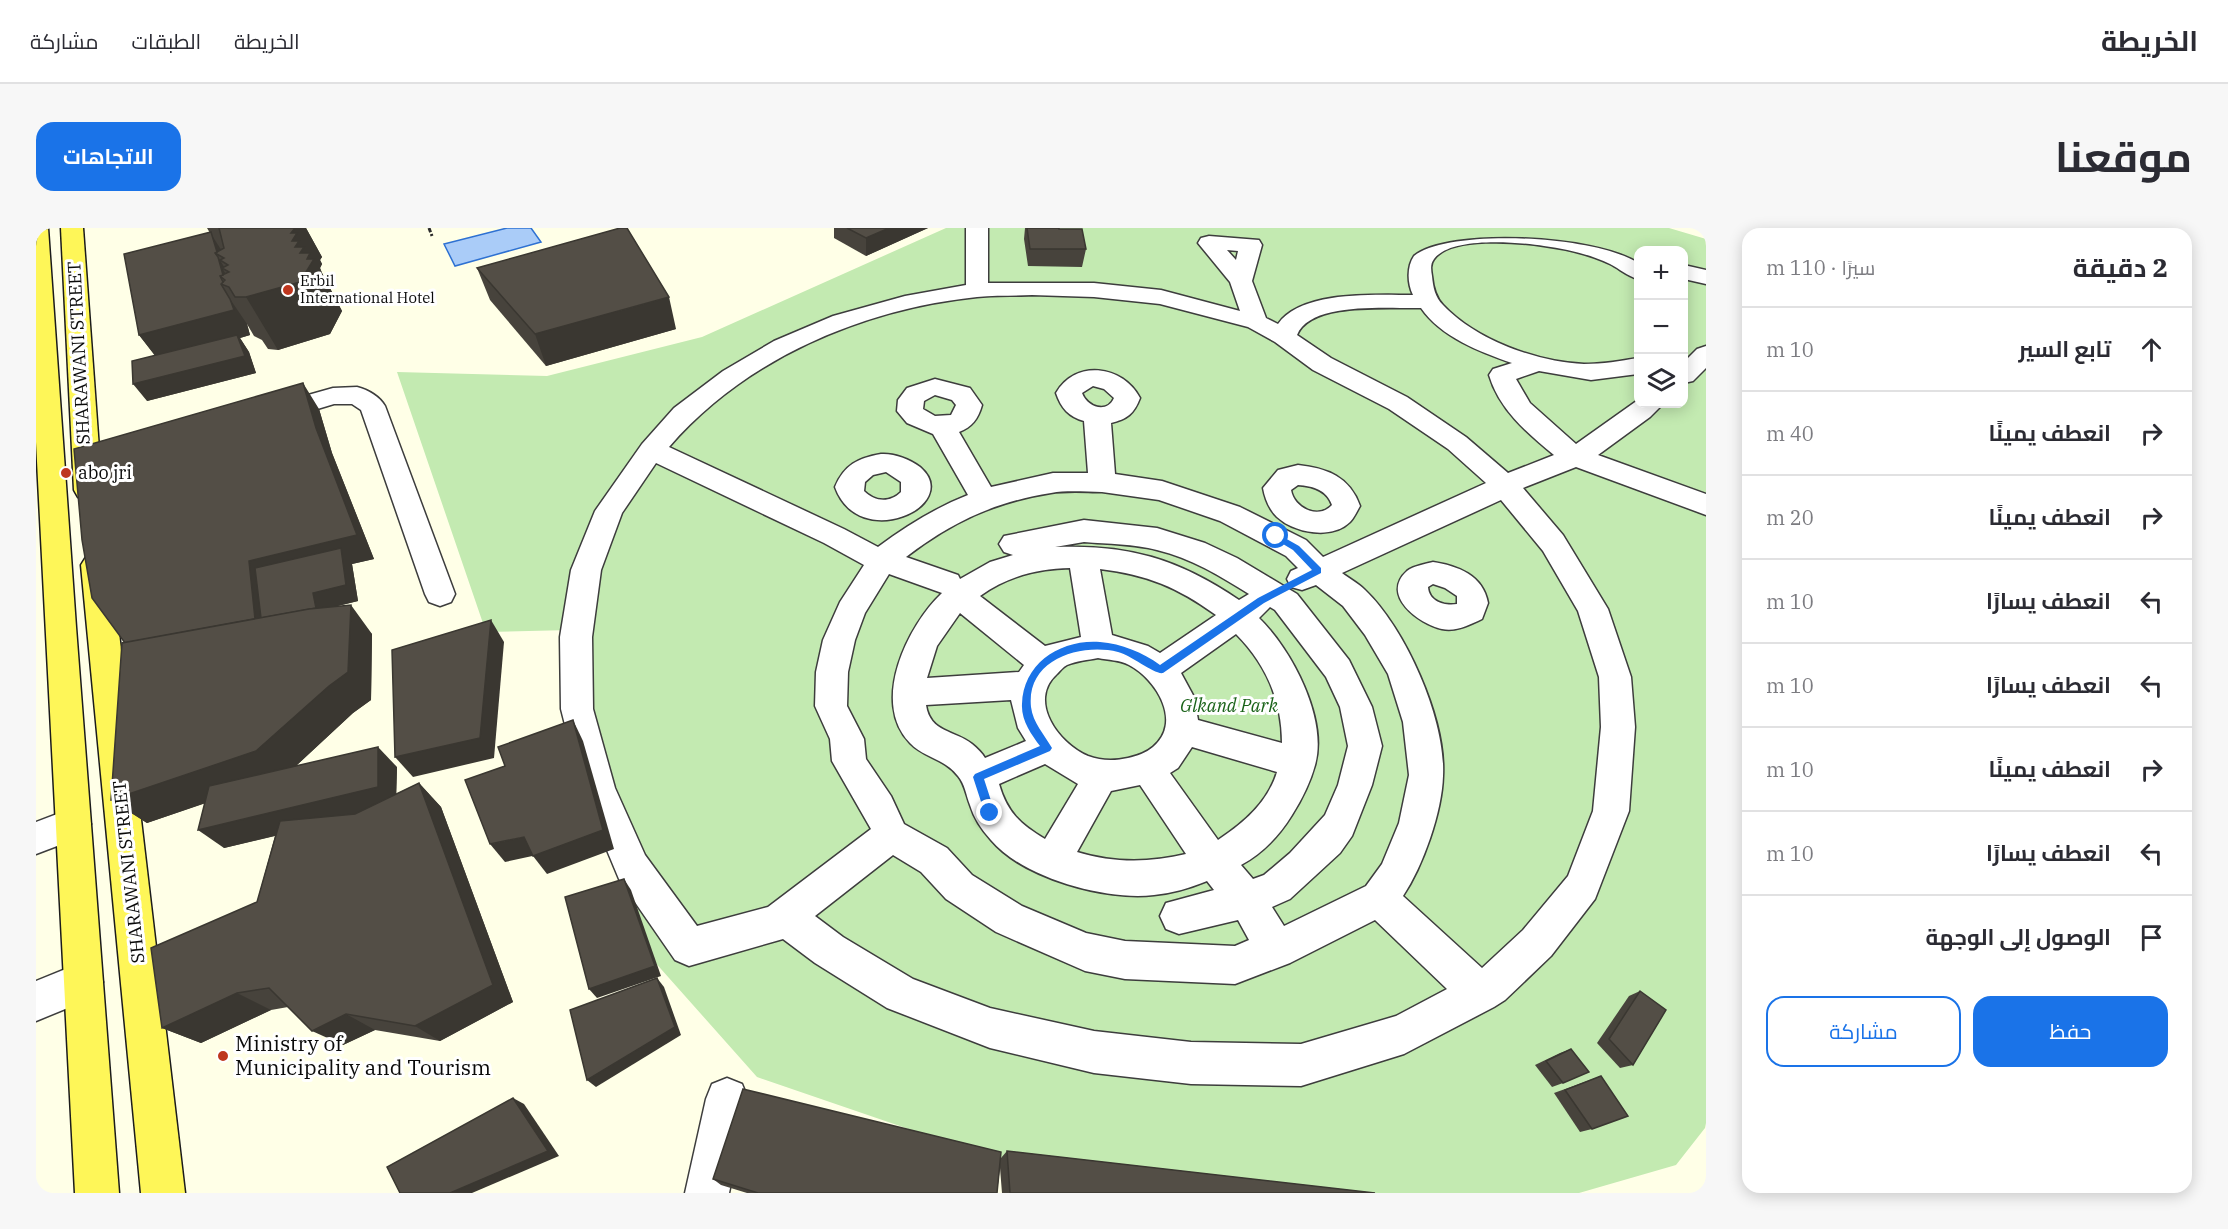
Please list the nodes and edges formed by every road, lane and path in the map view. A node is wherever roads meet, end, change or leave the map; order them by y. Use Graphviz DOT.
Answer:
graph roads {
  1 [pos="37,228"];
  2 [pos="429,228"];
  3 [pos="977,228"];
  4 [pos="73,230"];
  5 [pos="432,236"];
  6 [pos="1634,268"];
  7 [pos="1688,273"];
  8 [pos="1706,278"];
  9 [pos="1242,281"];
  10 [pos="977,290"];
  11 [pos="1428,301"];
  12 [pos="1270,329"];
  13 [pos="1536,364"];
  14 [pos="1634,367"];
  15 [pos="1645,408"];
  16 [pos="1097,416"];
  17 [pos="244,421"];
  18 [pos="942,426"];
  19 [pos="651,450"];
  20 [pos="1574,456"];
  21 [pos="44,479"];
  22 [pos="1102,482"];
  23 [pos="1504,484"];
  24 [pos="914,497"];
  25 [pos="969,505"];
  26 [pos="864,506"];
  27 [pos="1706,506"];
  28 [pos="1337,518"];
  29 [pos="1282,523"];
  30 [pos="834,536"];
  31 [pos="1370,547"];
  32 [pos="1083,557"];
  33 [pos="881,560"];
  34 [pos="1318,571"];
  35 [pos="949,593"];
  36 [pos="1274,593"];
  37 [pos="440,594"];
  38 [pos="1419,605"];
  39 [pos="1238,616"];
  40 [pos="1376,626"];
  41 [pos="1098,645"];
  42 [pos="1160,670"];
  43 [pos="1037,674"];
  44 [pos="910,693"];
  45 [pos="1182,730"];
  46 [pos="1047,748"];
  47 [pos="1299,763"];
  48 [pos="1148,769"];
  49 [pos="1102,776"];
  50 [pos="978,777"];
  51 [pos="73,824"];
  52 [pos="891,835"];
  53 [pos="36,837"];
  54 [pos="1053,859"];
  55 [pos="1212,860"];
  56 [pos="1379,899"];
  57 [pos="1247,900"];
  58 [pos="1179,916"];
  59 [pos="784,917"];
  60 [pos="1276,950"];
  61 [pos="83,982"];
  62 [pos="1480,993"];
  63 [pos="36,1001"];
  64 [pos="727,1099"];
  65 [pos="97,1193"];
  66 [pos="163,1193"];
  67 [pos="707,1193"];
  1 -- 21 [label="main road, SHARAWANI STREET"];
  2 -- 5 [label="path"];
  3 -- 10 [label="street"];
  4 -- 66 [label="main road, SHARAWANI STREET"];
  6 -- 11 [label="street"];
  7 -- 8 [label="street"];
  9 -- 12 [label="street"];
  10 -- 12 [label="street"];
  10 -- 19 [label="street"];
  11 -- 12 [label="street"];
  11 -- 13 [label="street"];
  12 -- 23 [label="street"];
  13 -- 14 [label="street"];
  13 -- 20 [label="street"];
  15 -- 20 [label="street"];
  16 -- 22 [label="street"];
  17 -- 37 [label="street"];
  18 -- 25 [label="street"];
  19 -- 30 [label="street"];
  19 -- 59 [label="street"];
  20 -- 23 [label="street"];
  20 -- 27 [label="street"];
  21 -- 51 [label="main road, SHARAWANI STREET"];
  22 -- 25 [label="street"];
  22 -- 29 [label="street"];
  23 -- 31 [label="street"];
  23 -- 62 [label="street"];
  24 -- 25 [label="street"];
  24 -- 26 [label="street"];
  24 -- 26 [label="street"];
  25 -- 33 [label="street"];
  26 -- 30 [label="street"];
  28 -- 29 [label="street"];
  28 -- 29 [label="street"];
  28 -- 31 [label="street"];
  29 -- 34 [label="street"];
  30 -- 33 [label="street"];
  31 -- 34 [label="street"];
  32 -- 35 [label="street"];
  32 -- 39 [label="street"];
  32 -- 41 [label="street"];
  33 -- 35 [label="street"];
  33 -- 52 [label="street"];
  34 -- 36 [label="street"];
  34 -- 40 [label="street"];
  35 -- 36 [label="street"];
  35 -- 43 [label="street"];
  35 -- 44 [label="street"];
  36 -- 39 [label="street"];
  36 -- 57 [label="street"];
  38 -- 40 [label="street"];
  39 -- 42 [label="street"];
  39 -- 47 [label="street"];
  40 -- 56 [label="street"];
  41 -- 42 [label="street"];
  41 -- 43 [label="street"];
  42 -- 45 [label="street"];
  43 -- 44 [label="street"];
  43 -- 46 [label="street"];
  44 -- 50 [label="street"];
  45 -- 47 [label="street"];
  45 -- 48 [label="street"];
  46 -- 49 [label="street"];
  46 -- 50 [label="street"];
  47 -- 55 [label="street"];
  48 -- 49 [label="street"];
  48 -- 55 [label="street"];
  49 -- 54 [label="street"];
  50 -- 54 [label="street"];
  51 -- 53 [label="street"];
  51 -- 61 [label="main road, SHARAWANI STREET"];
  52 -- 59 [label="street"];
  52 -- 60 [label="street"];
  54 -- 55 [label="street"];
  55 -- 57 [label="street"];
  56 -- 60 [label="street"];
  56 -- 62 [label="street"];
  57 -- 58 [label="street"];
  57 -- 60 [label="street"];
  59 -- 62 [label="street"];
  61 -- 63 [label="street"];
  61 -- 65 [label="main road, SHARAWANI STREET"];
  64 -- 67 [label="street"];
}
